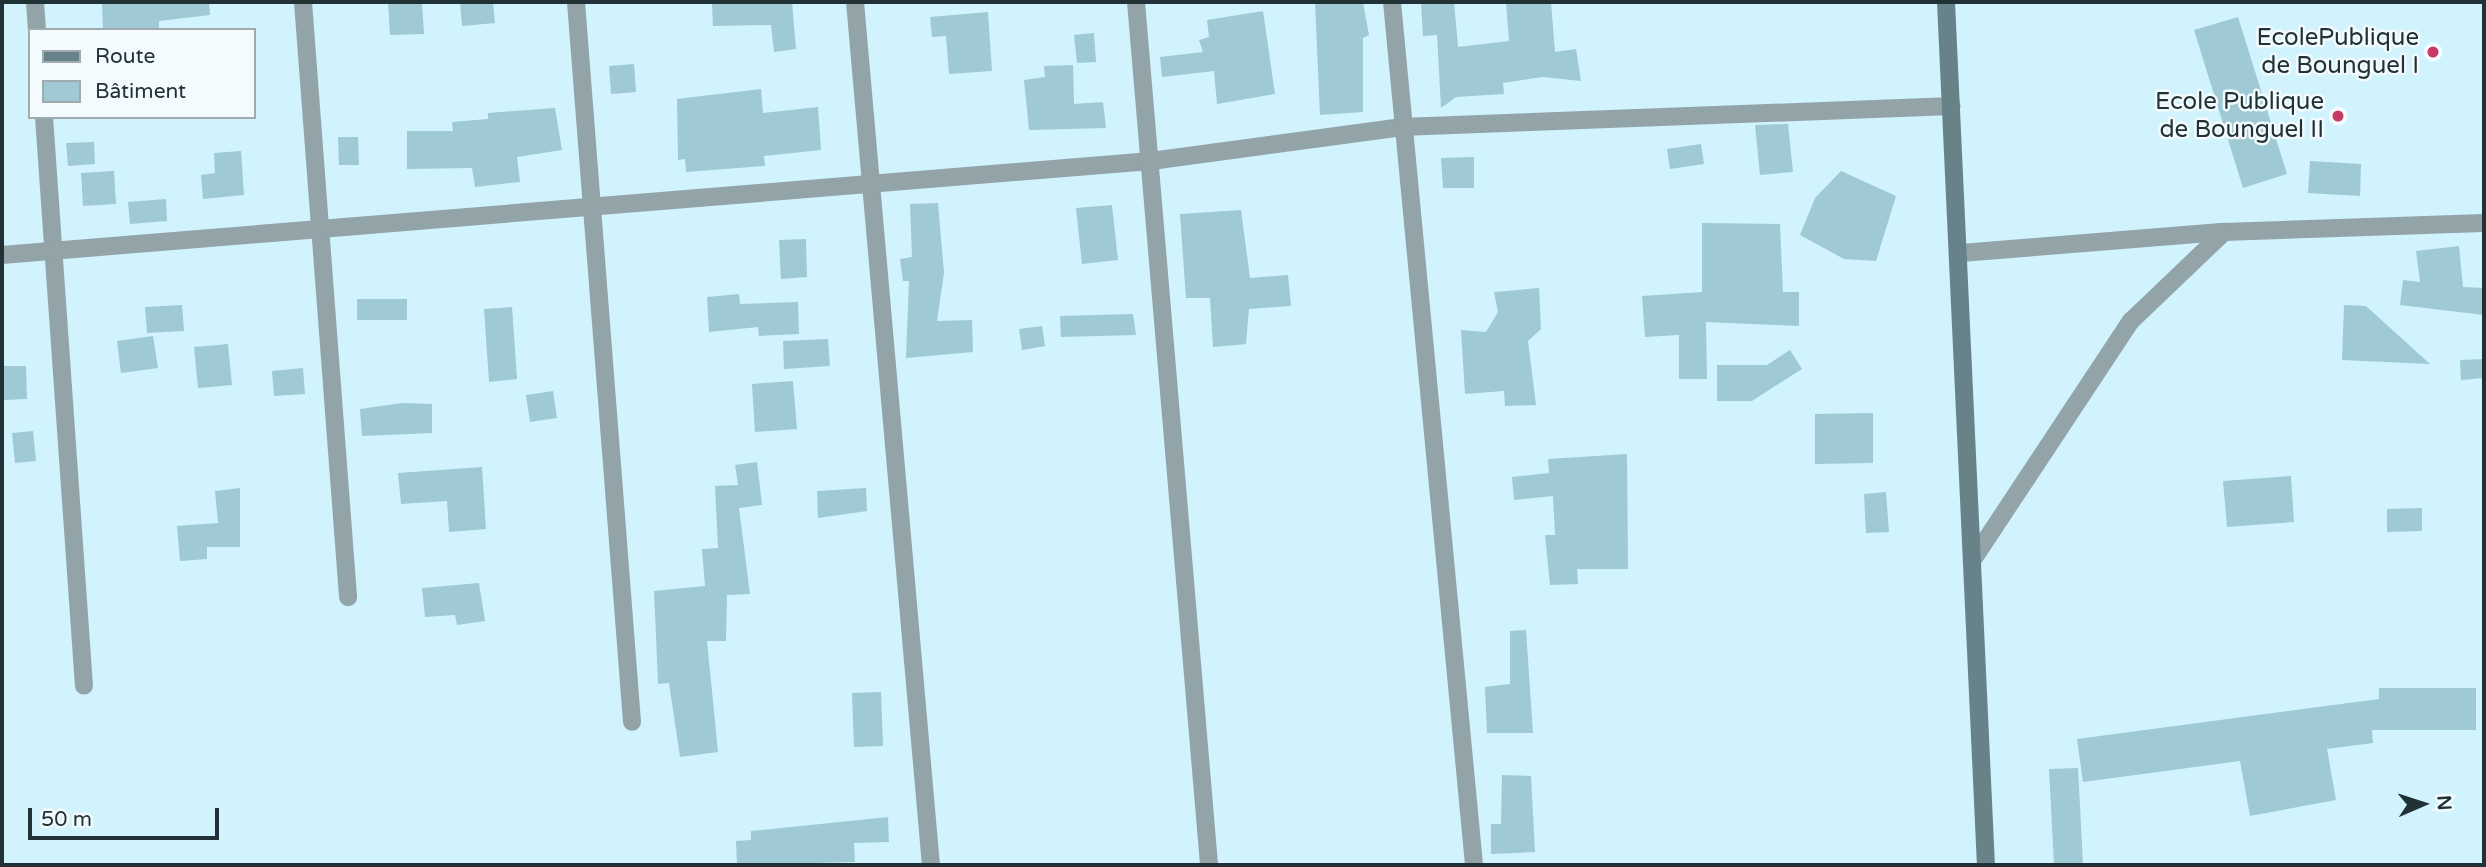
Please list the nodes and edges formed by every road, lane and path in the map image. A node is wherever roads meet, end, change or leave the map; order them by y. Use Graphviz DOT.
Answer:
graph roads {
  1 [pos="35,2"];
  2 [pos="303,2"];
  3 [pos="576,2"];
  4 [pos="855,2"];
  5 [pos="1136,2"];
  6 [pos="1392,2"];
  7 [pos="1946,2"];
  8 [pos="37,28"];
  9 [pos="1952,106"];
  10 [pos="44,119"];
  11 [pos="1401,127"];
  12 [pos="1152,161"];
  13 [pos="870,187"];
  14 [pos="593,211"];
  15 [pos="2484,223"];
  16 [pos="324,230"];
  17 [pos="2224,232"];
  18 [pos="56,250"];
  19 [pos="1961,253"];
  20 [pos="2,255"];
  21 [pos="1972,561"];
  22 [pos="348,597"];
  23 [pos="84,686"];
  24 [pos="632,722"];
  25 [pos="931,865"];
  26 [pos="1209,865"];
  27 [pos="1474,865"];
  28 [pos="1986,865"];
  1 -- 8 [label="street"];
  2 -- 16 [label="street"];
  3 -- 14 [label="street"];
  4 -- 13 [label="street"];
  5 -- 12 [label="street"];
  6 -- 11 [label="street"];
  7 -- 9 [label="main road"];
  9 -- 11 [label="street"];
  9 -- 19 [label="main road"];
  10 -- 18 [label="street"];
  11 -- 12 [label="street"];
  11 -- 27 [label="street"];
  12 -- 13 [label="street"];
  12 -- 26 [label="street"];
  13 -- 14 [label="street"];
  13 -- 25 [label="street"];
  14 -- 16 [label="street"];
  14 -- 24 [label="street"];
  15 -- 17 [label="street"];
  16 -- 18 [label="street"];
  16 -- 22 [label="street"];
  17 -- 19 [label="street"];
  17 -- 21 [label="street"];
  18 -- 20 [label="street"];
  18 -- 23 [label="street"];
  19 -- 21 [label="main road"];
  21 -- 28 [label="main road"];
}
